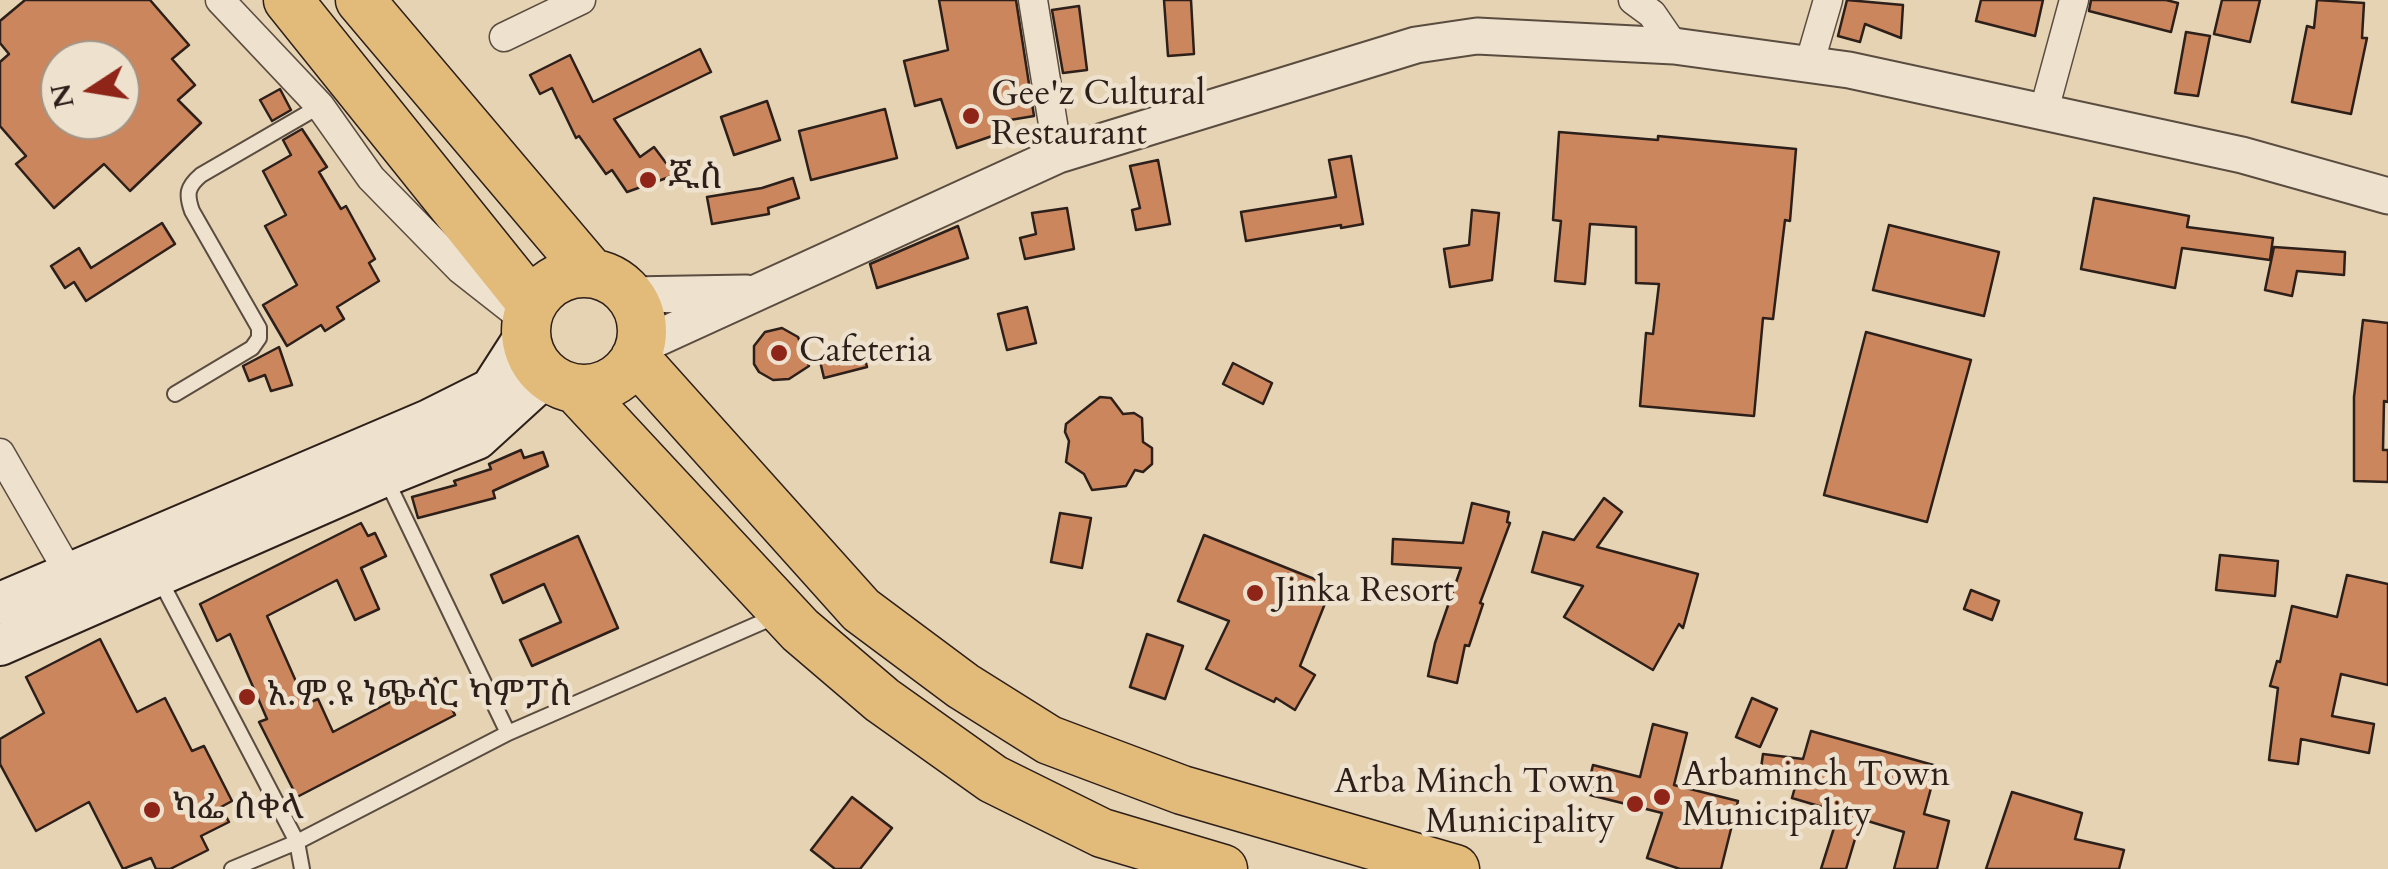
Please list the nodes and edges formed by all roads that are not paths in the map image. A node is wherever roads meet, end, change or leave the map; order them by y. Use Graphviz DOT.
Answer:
graph roads {
  1 [pos="220,0"];
  2 [pos="288,0"];
  3 [pos="360,0"];
  4 [pos="581,0"];
  5 [pos="1032,0"];
  6 [pos="1633,0"];
  7 [pos="1828,0"];
  8 [pos="2074,0"];
  9 [pos="504,38"];
  10 [pos="1674,46"];
  11 [pos="1809,65"];
  12 [pos="320,106"];
  13 [pos="2043,114"];
  14 [pos="1058,155"];
  15 [pos="2388,196"];
  16 [pos="610,284"];
  17 [pos="762,292"];
  18 [pos="541,345"];
  19 [pos="638,352"];
  20 [pos="175,394"];
  21 [pos="0,452"];
  22 [pos="385,476"];
  23 [pos="68,571"];
  24 [pos="157,575"];
  25 [pos="0,602"];
  26 [pos="784,613"];
  27 [pos="0,645"];
  28 [pos="508,733"];
  29 [pos="296,842"];
  30 [pos="1213,868"];
  31 [pos="232,869"];
  32 [pos="302,869"];
  33 [pos="1455,869"];
  1 -- 12 [label="street"];
  2 -- 18 [label="highway"];
  3 -- 16 [label="highway"];
  4 -- 9 [label="street"];
  5 -- 14 [label="street"];
  6 -- 10 [label="street"];
  7 -- 11 [label="street"];
  8 -- 13 [label="street"];
  10 -- 11 [label="street"];
  10 -- 14 [label="street"];
  11 -- 13 [label="street"];
  12 -- 18 [label="street"];
  12 -- 20 [label="lane"];
  13 -- 15 [label="street"];
  14 -- 17 [label="street"];
  16 -- 17 [label="street"];
  16 -- 18 [label="highway"];
  16 -- 19 [label="highway"];
  17 -- 19 [label="street"];
  18 -- 19 [label="highway"];
  18 -- 22 [label="main road"];
  18 -- 23 [label="main road"];
  18 -- 26 [label="highway"];
  19 -- 33 [label="highway"];
  21 -- 23 [label="street"];
  22 -- 24 [label="main road"];
  22 -- 28 [label="lane"];
  23 -- 25 [label="main road"];
  24 -- 27 [label="main road"];
  24 -- 29 [label="lane"];
  26 -- 28 [label="lane"];
  26 -- 30 [label="highway"];
  28 -- 29 [label="lane"];
  29 -- 31 [label="lane"];
  29 -- 32 [label="lane"];
}
